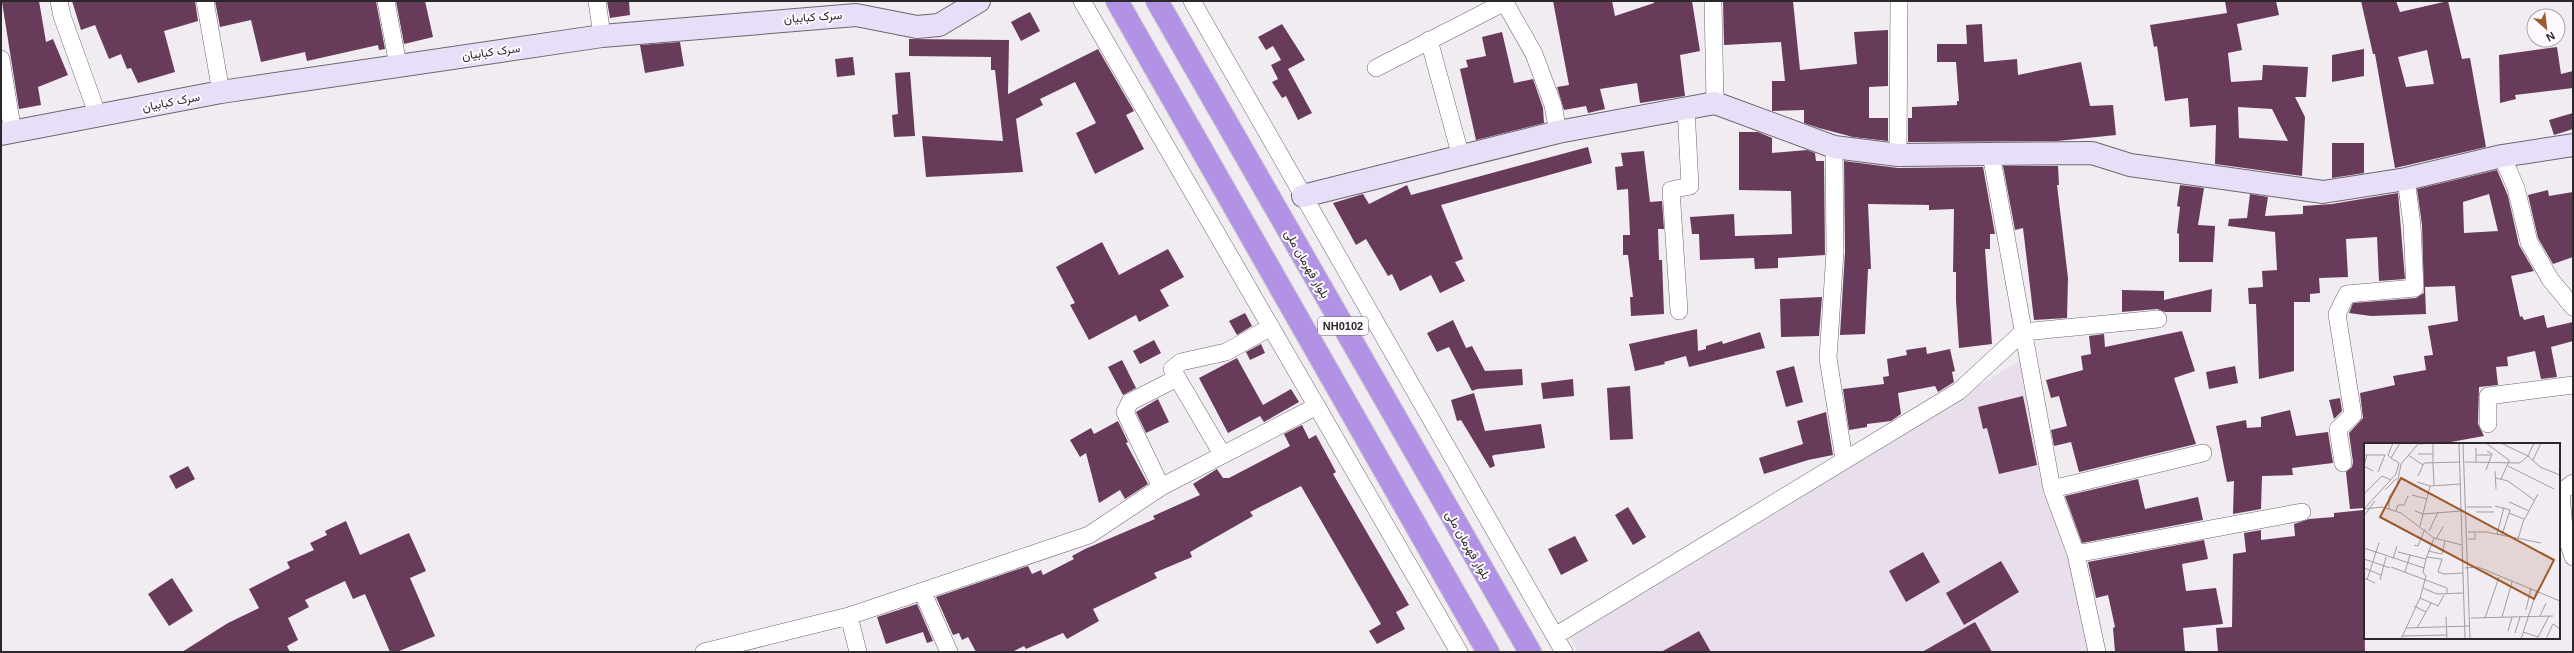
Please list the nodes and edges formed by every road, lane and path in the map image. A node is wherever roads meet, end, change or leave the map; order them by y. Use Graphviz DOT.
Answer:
graph roads {
  1 [pos="59,1"];
  2 [pos="205,1"];
  3 [pos="386,1"];
  4 [pos="597,1"];
  5 [pos="979,1"];
  6 [pos="1082,1"];
  7 [pos="1117,1"];
  8 [pos="1156,1"];
  9 [pos="1192,1"];
  10 [pos="1504,1"];
  11 [pos="1713,1"];
  12 [pos="1899,1"];
  13 [pos="602,36"];
  14 [pos="1429,40"];
  15 [pos="1,59"];
  16 [pos="398,65"];
  17 [pos="1376,68"];
  18 [pos="221,92"];
  19 [pos="1715,103"];
  20 [pos="1686,108"];
  21 [pos="98,116"];
  22 [pos="1558,132"];
  23 [pos="7,134"];
  24 [pos="2573,145"];
  25 [pos="1834,147"];
  26 [pos="1991,154"];
  27 [pos="1898,155"];
  28 [pos="2502,156"];
  29 [pos="1461,157"];
  30 [pos="2406,179"];
  31 [pos="1303,196"];
  32 [pos="2573,307"];
  33 [pos="1678,311"];
  34 [pos="2158,320"];
  35 [pos="1271,327"];
  36 [pos="2023,332"];
  37 [pos="1177,378"];
  38 [pos="2573,386"];
  39 [pos="1316,406"];
  40 [pos="2488,424"];
  41 [pos="1222,454"];
  42 [pos="2204,454"];
  43 [pos="1844,459"];
  44 [pos="2343,463"];
  45 [pos="2573,483"];
  46 [pos="1161,487"];
  47 [pos="2052,489"];
  48 [pos="2302,512"];
  49 [pos="2076,554"];
  50 [pos="2573,557"];
  51 [pos="923,593"];
  52 [pos="850,616"];
  53 [pos="1555,636"];
  54 [pos="704,652"];
  55 [pos="858,652"];
  56 [pos="949,652"];
  57 [pos="1459,652"];
  58 [pos="1488,652"];
  59 [pos="1530,652"];
  60 [pos="1564,652"];
  61 [pos="2097,652"];
  1 -- 21 [label="street"];
  2 -- 18 [label="street"];
  3 -- 16 [label="street"];
  4 -- 13 [label="street"];
  5 -- 13 [label="street, سرک کبابیان"];
  6 -- 35 [label="street"];
  7 -- 58 [label="highway, NH0102"];
  8 -- 59 [label="highway, بلوار قهرمان ملی / NH0102"];
  9 -- 31 [label="street"];
  10 -- 14 [label="street"];
  10 -- 22 [label="street"];
  11 -- 19 [label="street"];
  12 -- 27 [label="street"];
  13 -- 16 [label="street, سرک کبابیان"];
  14 -- 17 [label="street"];
  14 -- 29 [label="street"];
  15 -- 23 [label="street"];
  16 -- 18 [label="street, سرک کبابیان"];
  18 -- 21 [label="street, سرک کبابیان"];
  19 -- 20 [label="street"];
  19 -- 25 [label="street"];
  20 -- 22 [label="street"];
  20 -- 33 [label="street"];
  21 -- 23 [label="street, سرک کبابیان"];
  22 -- 29 [label="street"];
  24 -- 28 [label="street"];
  25 -- 27 [label="street"];
  25 -- 43 [label="street"];
  26 -- 27 [label="street"];
  26 -- 30 [label="street"];
  26 -- 36 [label="street"];
  28 -- 30 [label="street"];
  28 -- 32 [label="street"];
  29 -- 31 [label="street"];
  30 -- 44 [label="street"];
  31 -- 53 [label="street"];
  34 -- 36 [label="street"];
  35 -- 37 [label="street"];
  35 -- 39 [label="street"];
  36 -- 43 [label="street"];
  36 -- 47 [label="street"];
  37 -- 41 [label="street"];
  37 -- 46 [label="street"];
  38 -- 40 [label="street"];
  39 -- 41 [label="street"];
  39 -- 57 [label="street"];
  41 -- 46 [label="street"];
  42 -- 47 [label="street"];
  43 -- 53 [label="street"];
  45 -- 50 [label="street"];
  46 -- 51 [label="street"];
  47 -- 49 [label="street"];
  48 -- 49 [label="street"];
  49 -- 61 [label="street"];
  51 -- 52 [label="street"];
  51 -- 56 [label="street"];
  52 -- 54 [label="street"];
  52 -- 55 [label="street"];
  53 -- 60 [label="street"];
}
